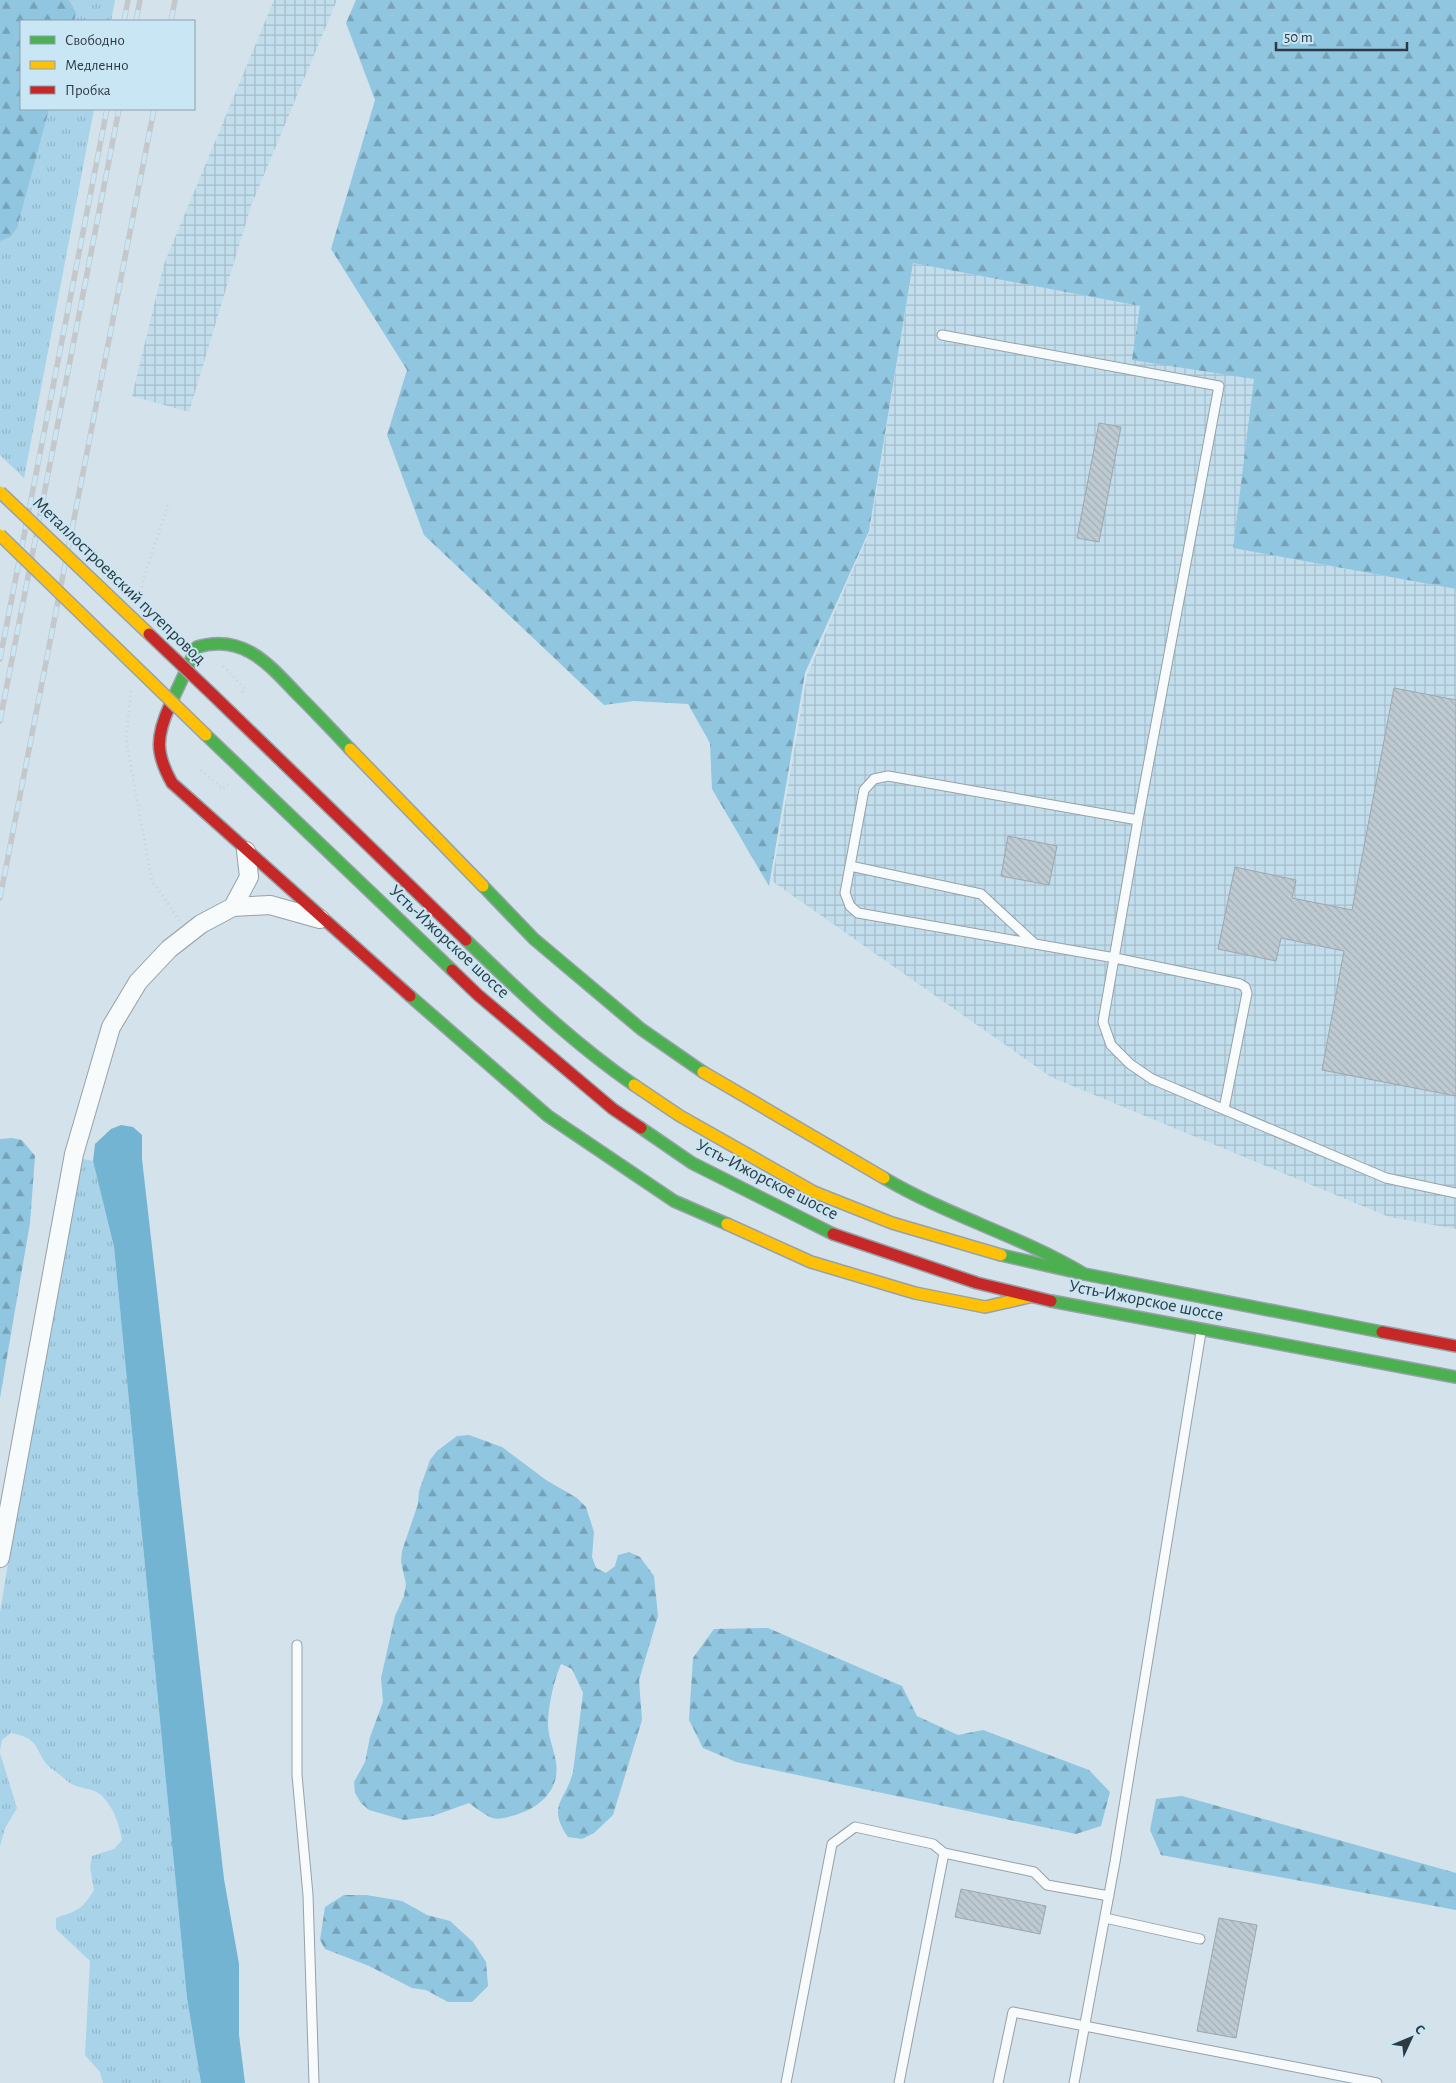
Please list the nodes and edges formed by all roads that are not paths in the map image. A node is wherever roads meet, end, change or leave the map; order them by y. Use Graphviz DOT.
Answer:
graph roads {
  1 [pos="942,335"];
  2 [pos="0,492"];
  3 [pos="0,535"];
  4 [pos="213,695"];
  5 [pos="1138,820"];
  6 [pos="246,851"];
  7 [pos="850,866"];
  8 [pos="233,907"];
  9 [pos="324,920"];
  10 [pos="1036,944"];
  11 [pos="1115,958"];
  12 [pos="1224,1109"];
  13 [pos="1456,1193"];
  14 [pos="1084,1274"];
  15 [pos="1030,1297"];
  16 [pos="1202,1330"];
  17 [pos="1456,1346"];
  18 [pos="1456,1377"];
  19 [pos="0,1558"];
  20 [pos="297,1645"];
  21 [pos="944,1853"];
  22 [pos="1109,1896"];
  23 [pos="1105,1918"];
  24 [pos="1200,1939"];
  25 [pos="1085,2026"];
  26 [pos="1361,2081"];
  27 [pos="314,2083"];
  28 [pos="786,2083"];
  29 [pos="899,2083"];
  30 [pos="998,2083"];
  31 [pos="1074,2083"];
  32 [pos="1378,2083"];
  1 -- 5 [label="lane"];
  2 -- 4 [label="street, Металлостроевский путепровод, bridge"];
  3 -- 15 [label="street, Усть-Ижорское шоссе, bridge"];
  4 -- 14 [label="street, Усть-Ижорское шоссе"];
  5 -- 7 [label="lane"];
  5 -- 11 [label="lane"];
  6 -- 8 [label="street"];
  6 -- 9 [label="street"];
  6 -- 14 [label="street"];
  7 -- 10 [label="lane"];
  7 -- 10 [label="lane"];
  8 -- 9 [label="street"];
  8 -- 19 [label="street"];
  9 -- 15 [label="street"];
  10 -- 11 [label="lane"];
  11 -- 12 [label="lane"];
  11 -- 12 [label="lane"];
  12 -- 13 [label="lane"];
  14 -- 17 [label="street, Усть-Ижорское шоссе"];
  15 -- 16 [label="street, Усть-Ижорское шоссе"];
  16 -- 18 [label="street, Усть-Ижорское шоссе"];
  16 -- 22 [label="lane"];
  20 -- 27 [label="lane"];
  21 -- 22 [label="lane"];
  21 -- 28 [label="lane"];
  21 -- 29 [label="lane"];
  22 -- 23 [label="lane"];
  23 -- 24 [label="lane"];
  23 -- 25 [label="lane"];
  25 -- 26 [label="lane"];
  25 -- 30 [label="lane"];
  25 -- 31 [label="lane"];
  26 -- 32 [label="lane"];
}
